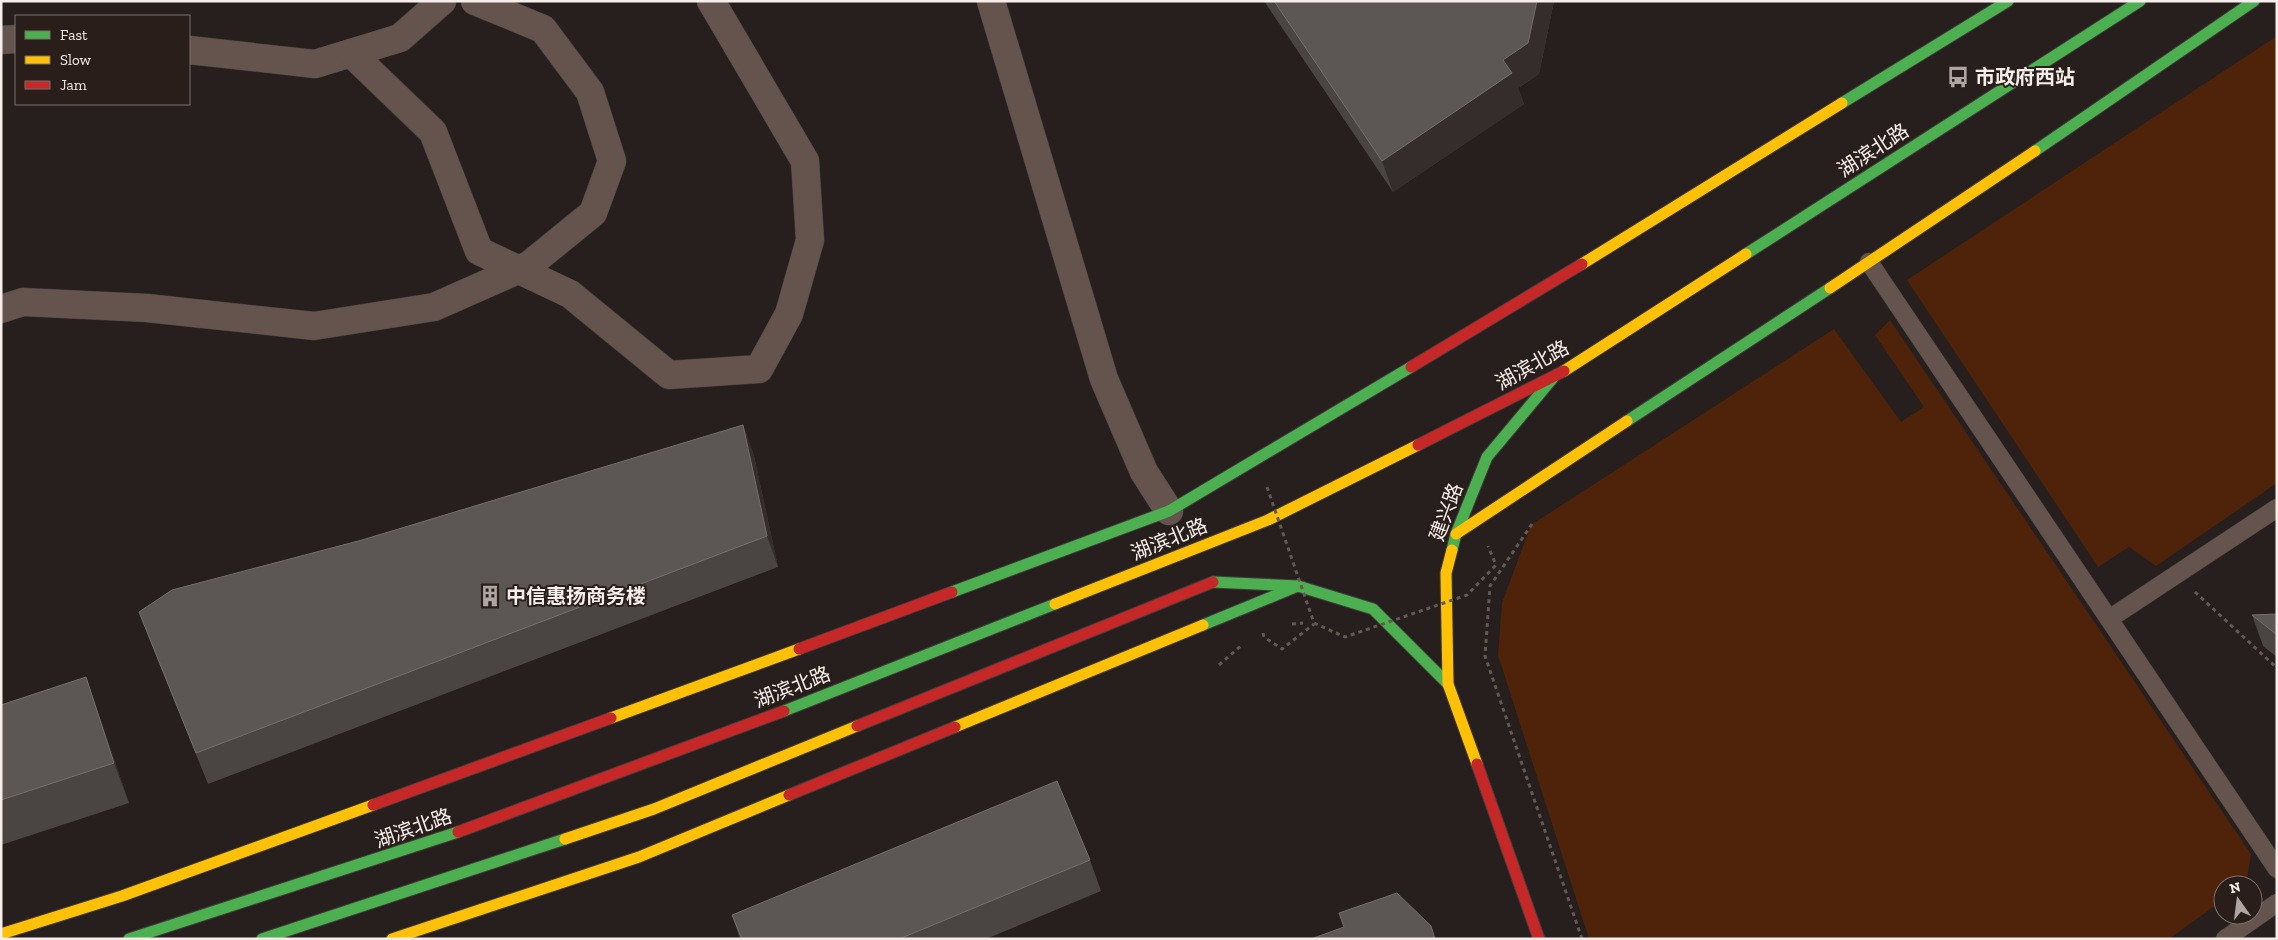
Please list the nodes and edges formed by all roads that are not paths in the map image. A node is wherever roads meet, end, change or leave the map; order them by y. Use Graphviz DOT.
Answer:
graph roads {
  1 [pos="442,1"];
  2 [pos="475,1"];
  3 [pos="712,1"];
  4 [pos="991,1"];
  5 [pos="2008,1"];
  6 [pos="2140,1"];
  7 [pos="2254,1"];
  8 [pos="1,40"];
  9 [pos="15,40"];
  10 [pos="190,50"];
  11 [pos="351,53"];
  12 [pos="1869,262"];
  13 [pos="518,269"];
  14 [pos="1,309"];
  15 [pos="1553,378"];
  16 [pos="2277,508"];
  17 [pos="1169,511"];
  18 [pos="1456,534"];
  19 [pos="1298,586"];
  20 [pos="2109,619"];
  21 [pos="1448,684"];
  22 [pos="2277,869"];
  23 [pos="2277,902"];
  24 [pos="1,934"];
  25 [pos="129,939"];
  26 [pos="262,939"];
  27 [pos="392,939"];
  28 [pos="1539,939"];
  29 [pos="2225,939"];
  1 -- 11 [label="street"];
  2 -- 13 [label="street"];
  3 -- 13 [label="street"];
  4 -- 17 [label="street"];
  5 -- 17 [label="street"];
  6 -- 15 [label="street, 湖滨北路"];
  7 -- 12 [label="street"];
  8 -- 9 [label="street"];
  10 -- 11 [label="street"];
  11 -- 13 [label="street"];
  12 -- 18 [label="street"];
  12 -- 20 [label="lane"];
  13 -- 14 [label="street"];
  15 -- 18 [label="street, 建兴路"];
  15 -- 25 [label="street, 湖滨北路"];
  16 -- 20 [label="lane"];
  17 -- 24 [label="street"];
  18 -- 21 [label="street, 建兴路"];
  19 -- 21 [label="street, 建兴路"];
  19 -- 26 [label="street, 建兴路"];
  19 -- 27 [label="street"];
  20 -- 22 [label="lane"];
  21 -- 28 [label="street, 建兴路"];
  23 -- 29 [label="lane"];
}
